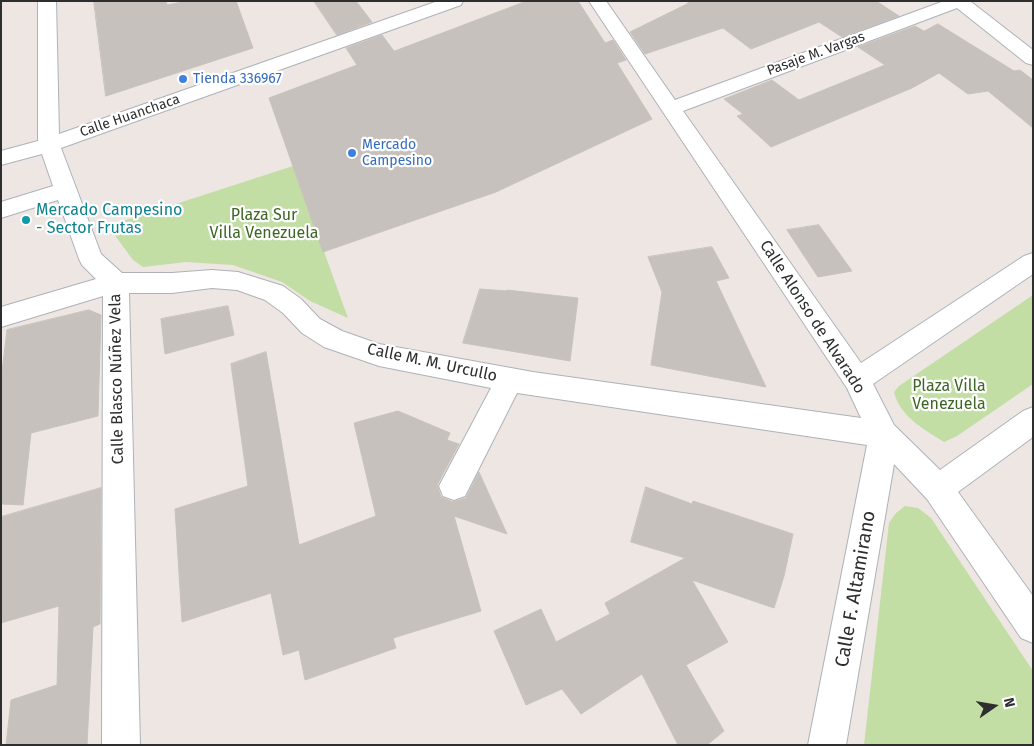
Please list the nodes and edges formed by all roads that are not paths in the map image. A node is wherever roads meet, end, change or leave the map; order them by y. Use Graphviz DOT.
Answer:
graph roads {
  1 [pos="47,1"];
  2 [pos="455,1"];
  3 [pos="597,1"];
  4 [pos="960,1"];
  5 [pos="1033,59"];
  6 [pos="672,108"];
  7 [pos="49,144"];
  8 [pos="1,158"];
  9 [pos="65,190"];
  10 [pos="1,210"];
  11 [pos="1033,262"];
  12 [pos="116,283"];
  13 [pos="1,317"];
  14 [pos="509,380"];
  15 [pos="857,380"];
  16 [pos="1033,420"];
  17 [pos="884,434"];
  18 [pos="454,486"];
  19 [pos="938,489"];
  20 [pos="1033,626"];
  21 [pos="121,745"];
  22 [pos="827,745"];
  1 -- 7 [label="street, Calle Blasco Núñez Vela"];
  2 -- 7 [label="street, Calle Huanchaca"];
  3 -- 6 [label="street, Calle Alonso de Alvarado"];
  4 -- 5 [label="street"];
  4 -- 6 [label="street, Pasaje M. Vargas"];
  6 -- 15 [label="street, Calle Alonso de Alvarado"];
  7 -- 8 [label="street, Calle Huanchaca"];
  7 -- 9 [label="street, Calle Blasco Núñez Vela"];
  9 -- 10 [label="street"];
  9 -- 12 [label="street, Calle Blasco Núñez Vela"];
  11 -- 15 [label="street"];
  12 -- 13 [label="street, Calle M. M. Urcullo"];
  12 -- 14 [label="street, Calle M. M. Urcullo"];
  12 -- 21 [label="street, Calle Blasco Núñez Vela"];
  14 -- 17 [label="street, Calle M. M. Urcullo"];
  14 -- 18 [label="street"];
  15 -- 17 [label="street, Calle Alonso de Alvarado"];
  16 -- 19 [label="street"];
  17 -- 19 [label="street, Calle Alonso de Alvarado"];
  17 -- 22 [label="street, Calle F. Altamirano"];
  19 -- 20 [label="street, Calle Alonso de Alvarado"];
}
